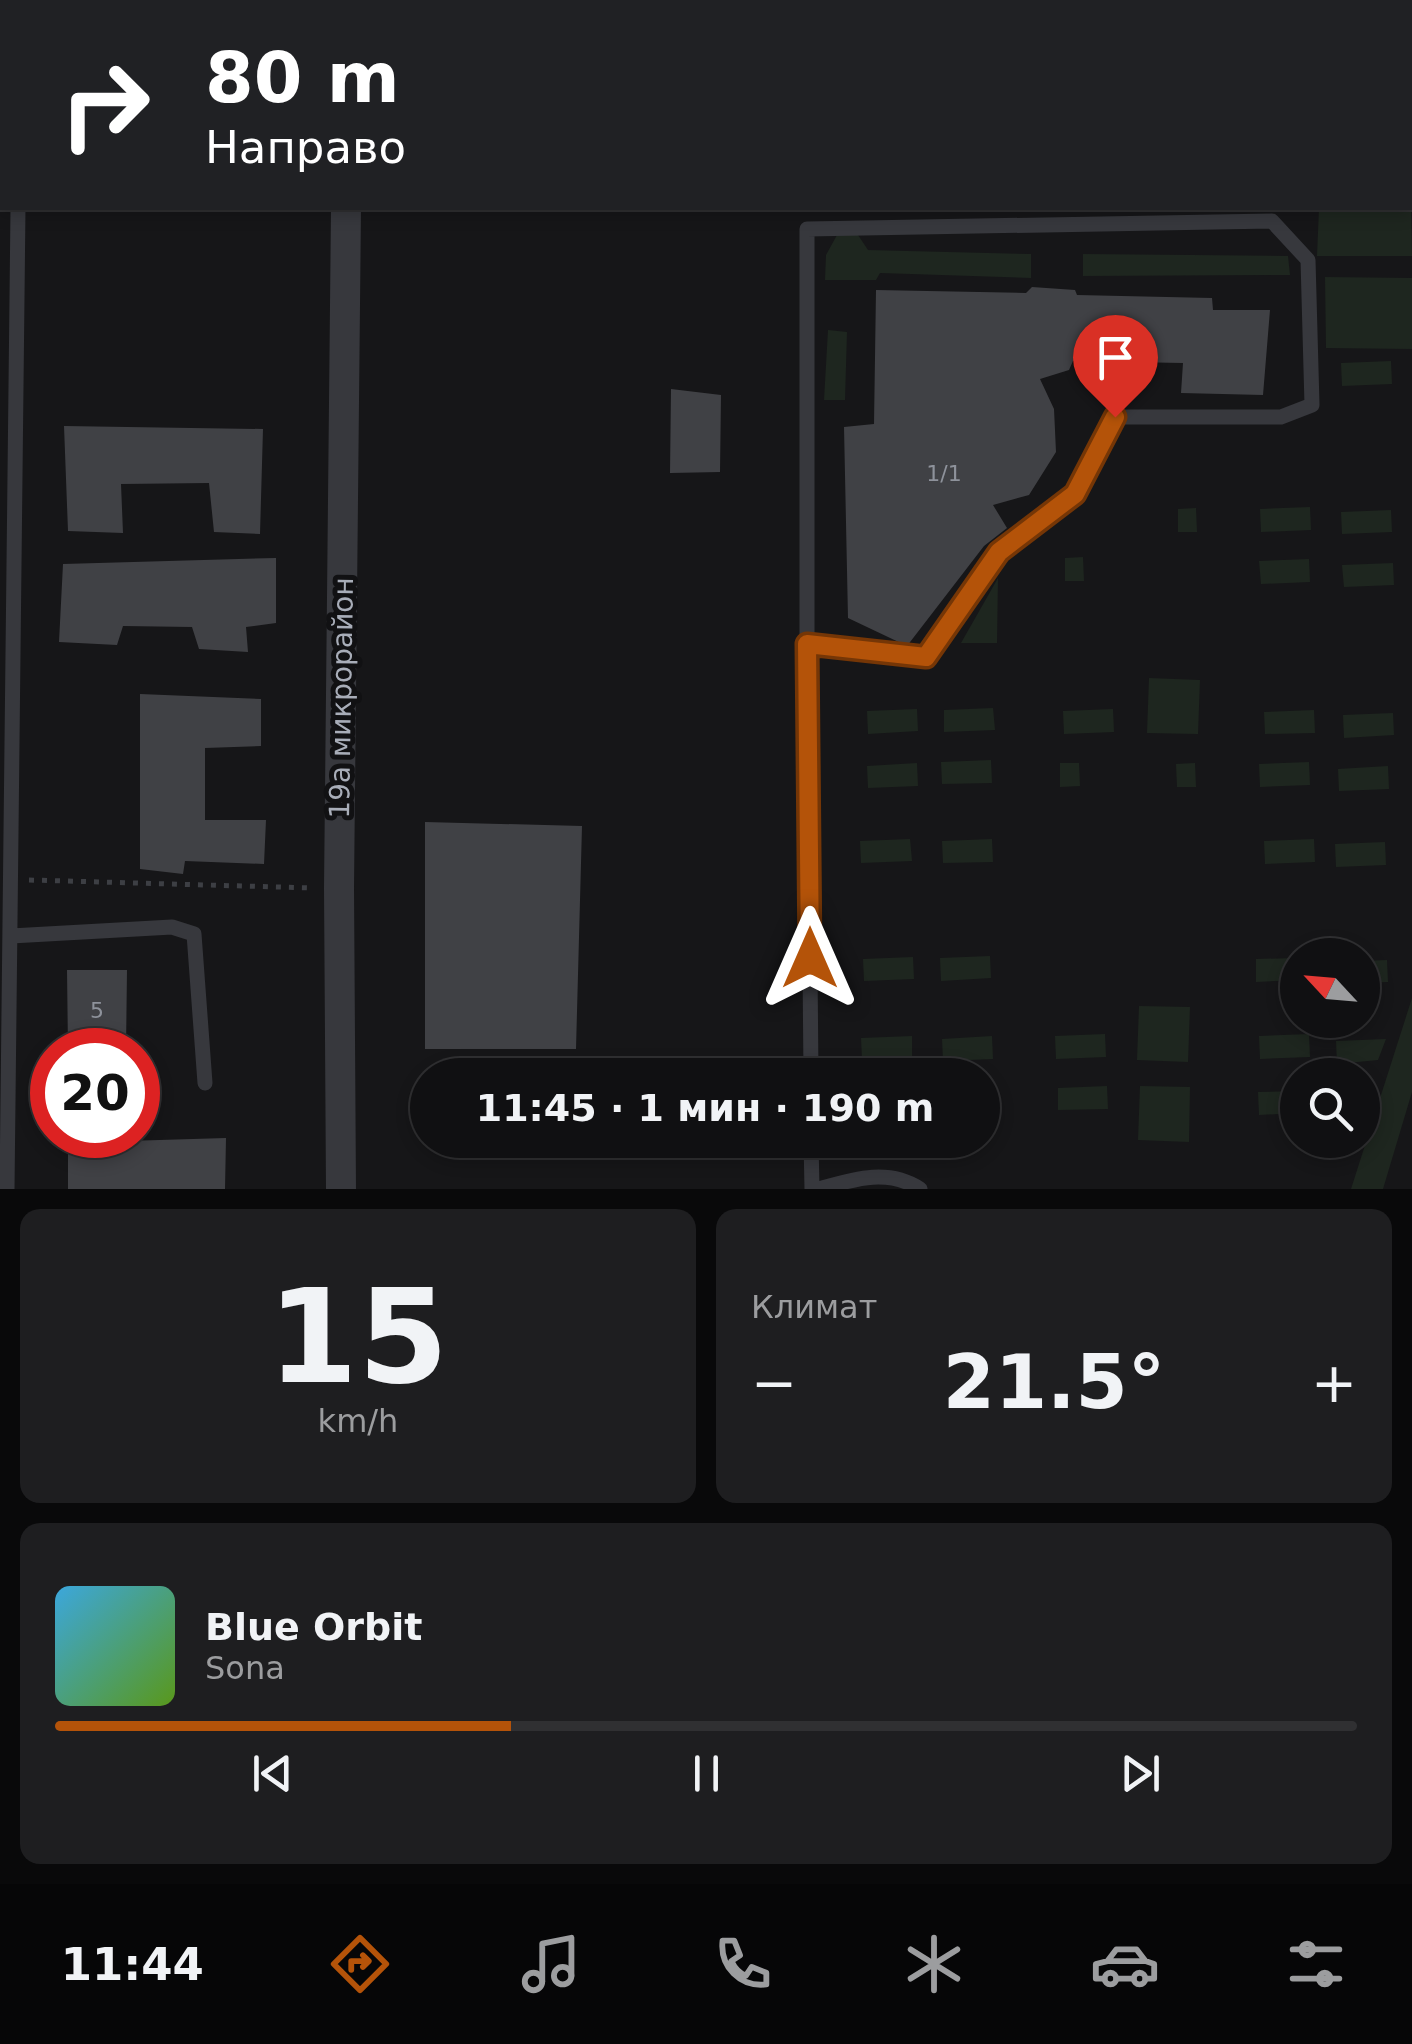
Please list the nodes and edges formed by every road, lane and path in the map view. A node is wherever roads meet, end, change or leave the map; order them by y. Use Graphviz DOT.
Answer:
graph roads {
  1 [pos="18,210"];
  2 [pos="346,210"];
  3 [pos="888,210"];
  4 [pos="1051,210"];
  5 [pos="1050,225"];
  6 [pos="890,226"];
  7 [pos="807,644"];
  8 [pos="11,880"];
  9 [pos="339,888"];
  10 [pos="11,936"];
  11 [pos="810,1058"];
  12 [pos="204,1083"];
  13 [pos="811,1158"];
  14 [pos="7,1189"];
  15 [pos="341,1189"];
  16 [pos="812,1189"];
  17 [pos="819,1189"];
  18 [pos="920,1189"];
  1 -- 8 [label="lane"];
  2 -- 9 [label="street, 19а микрорайон"];
  3 -- 6 [label="lane"];
  4 -- 5 [label="lane"];
  5 -- 6 [label="lane"];
  5 -- 7 [label="lane"];
  6 -- 7 [label="lane"];
  7 -- 11 [label="lane"];
  8 -- 9 [label="path"];
  8 -- 10 [label="lane"];
  9 -- 15 [label="street, 19а микрорайон"];
  10 -- 12 [label="lane"];
  10 -- 14 [label="lane"];
  13 -- 16 [label="lane"];
  17 -- 18 [label="lane"];
}
